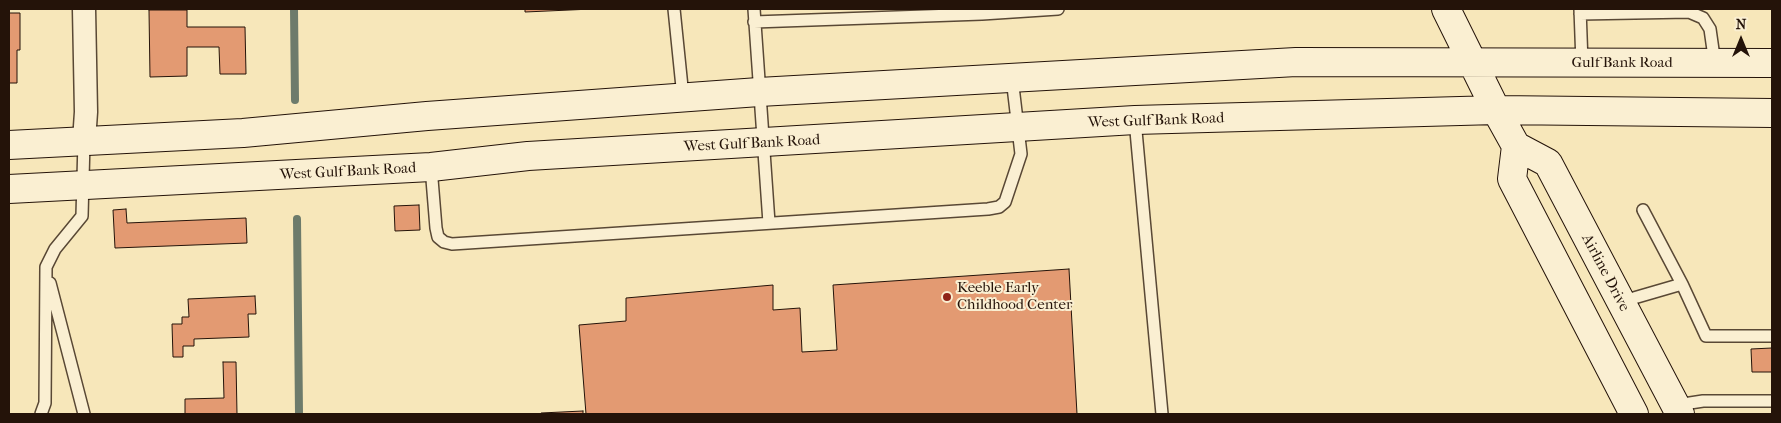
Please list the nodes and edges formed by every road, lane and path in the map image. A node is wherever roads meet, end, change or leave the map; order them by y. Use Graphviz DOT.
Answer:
graph roads {
  1 [pos="84,9"];
  2 [pos="674,9"];
  3 [pos="754,9"];
  4 [pos="1058,9"];
  5 [pos="1446,9"];
  6 [pos="982,11"];
  7 [pos="1580,11"];
  8 [pos="754,22"];
  9 [pos="1472,63"];
  10 [pos="1582,63"];
  11 [pos="1772,63"];
  12 [pos="1714,64"];
  13 [pos="1012,78"];
  14 [pos="759,92"];
  15 [pos="683,97"];
  16 [pos="1496,110"];
  17 [pos="1772,113"];
  18 [pos="1135,120"];
  19 [pos="1018,128"];
  20 [pos="84,140"];
  21 [pos="763,143"];
  22 [pos="9,145"];
  23 [pos="1516,146"];
  24 [pos="431,167"];
  25 [pos="83,185"];
  26 [pos="9,189"];
  27 [pos="1643,210"];
  28 [pos="769,223"];
  29 [pos="46,267"];
  30 [pos="1682,284"];
  31 [pos="1620,302"];
  32 [pos="1772,336"];
  33 [pos="1772,401"];
  34 [pos="1677,410"];
  35 [pos="41,414"];
  36 [pos="84,414"];
  37 [pos="1162,414"];
  38 [pos="1634,414"];
  1 -- 20 [label="street"];
  2 -- 15 [label="lane"];
  3 -- 8 [label="lane"];
  4 -- 6 [label="lane"];
  5 -- 9 [label="main road"];
  6 -- 8 [label="lane"];
  7 -- 10 [label="lane"];
  7 -- 12 [label="lane"];
  8 -- 14 [label="lane"];
  9 -- 10 [label="main road, Gulf Bank Road"];
  9 -- 13 [label="main road"];
  9 -- 16 [label="main road"];
  10 -- 12 [label="main road, Gulf Bank Road"];
  11 -- 12 [label="main road, Gulf Bank Road"];
  13 -- 14 [label="main road"];
  13 -- 19 [label="lane"];
  14 -- 15 [label="main road"];
  14 -- 21 [label="lane"];
  15 -- 20 [label="main road"];
  16 -- 17 [label="main road"];
  16 -- 18 [label="main road, West Gulf Bank Road"];
  16 -- 23 [label="main road"];
  18 -- 19 [label="main road, West Gulf Bank Road"];
  18 -- 37 [label="lane"];
  19 -- 21 [label="main road, West Gulf Bank Road"];
  19 -- 28 [label="lane"];
  20 -- 22 [label="main road"];
  20 -- 25 [label="lane"];
  21 -- 24 [label="main road, West Gulf Bank Road"];
  21 -- 28 [label="lane"];
  23 -- 31 [label="main road, Airline Drive"];
  23 -- 38 [label="main road"];
  24 -- 25 [label="main road, West Gulf Bank Road"];
  24 -- 28 [label="lane"];
  25 -- 26 [label="main road, West Gulf Bank Road"];
  25 -- 29 [label="lane"];
  27 -- 30 [label="lane"];
  29 -- 35 [label="lane"];
  29 -- 36 [label="lane"];
  30 -- 31 [label="lane"];
  30 -- 32 [label="lane"];
  31 -- 34 [label="main road, Airline Drive"];
  33 -- 34 [label="lane"];
}
